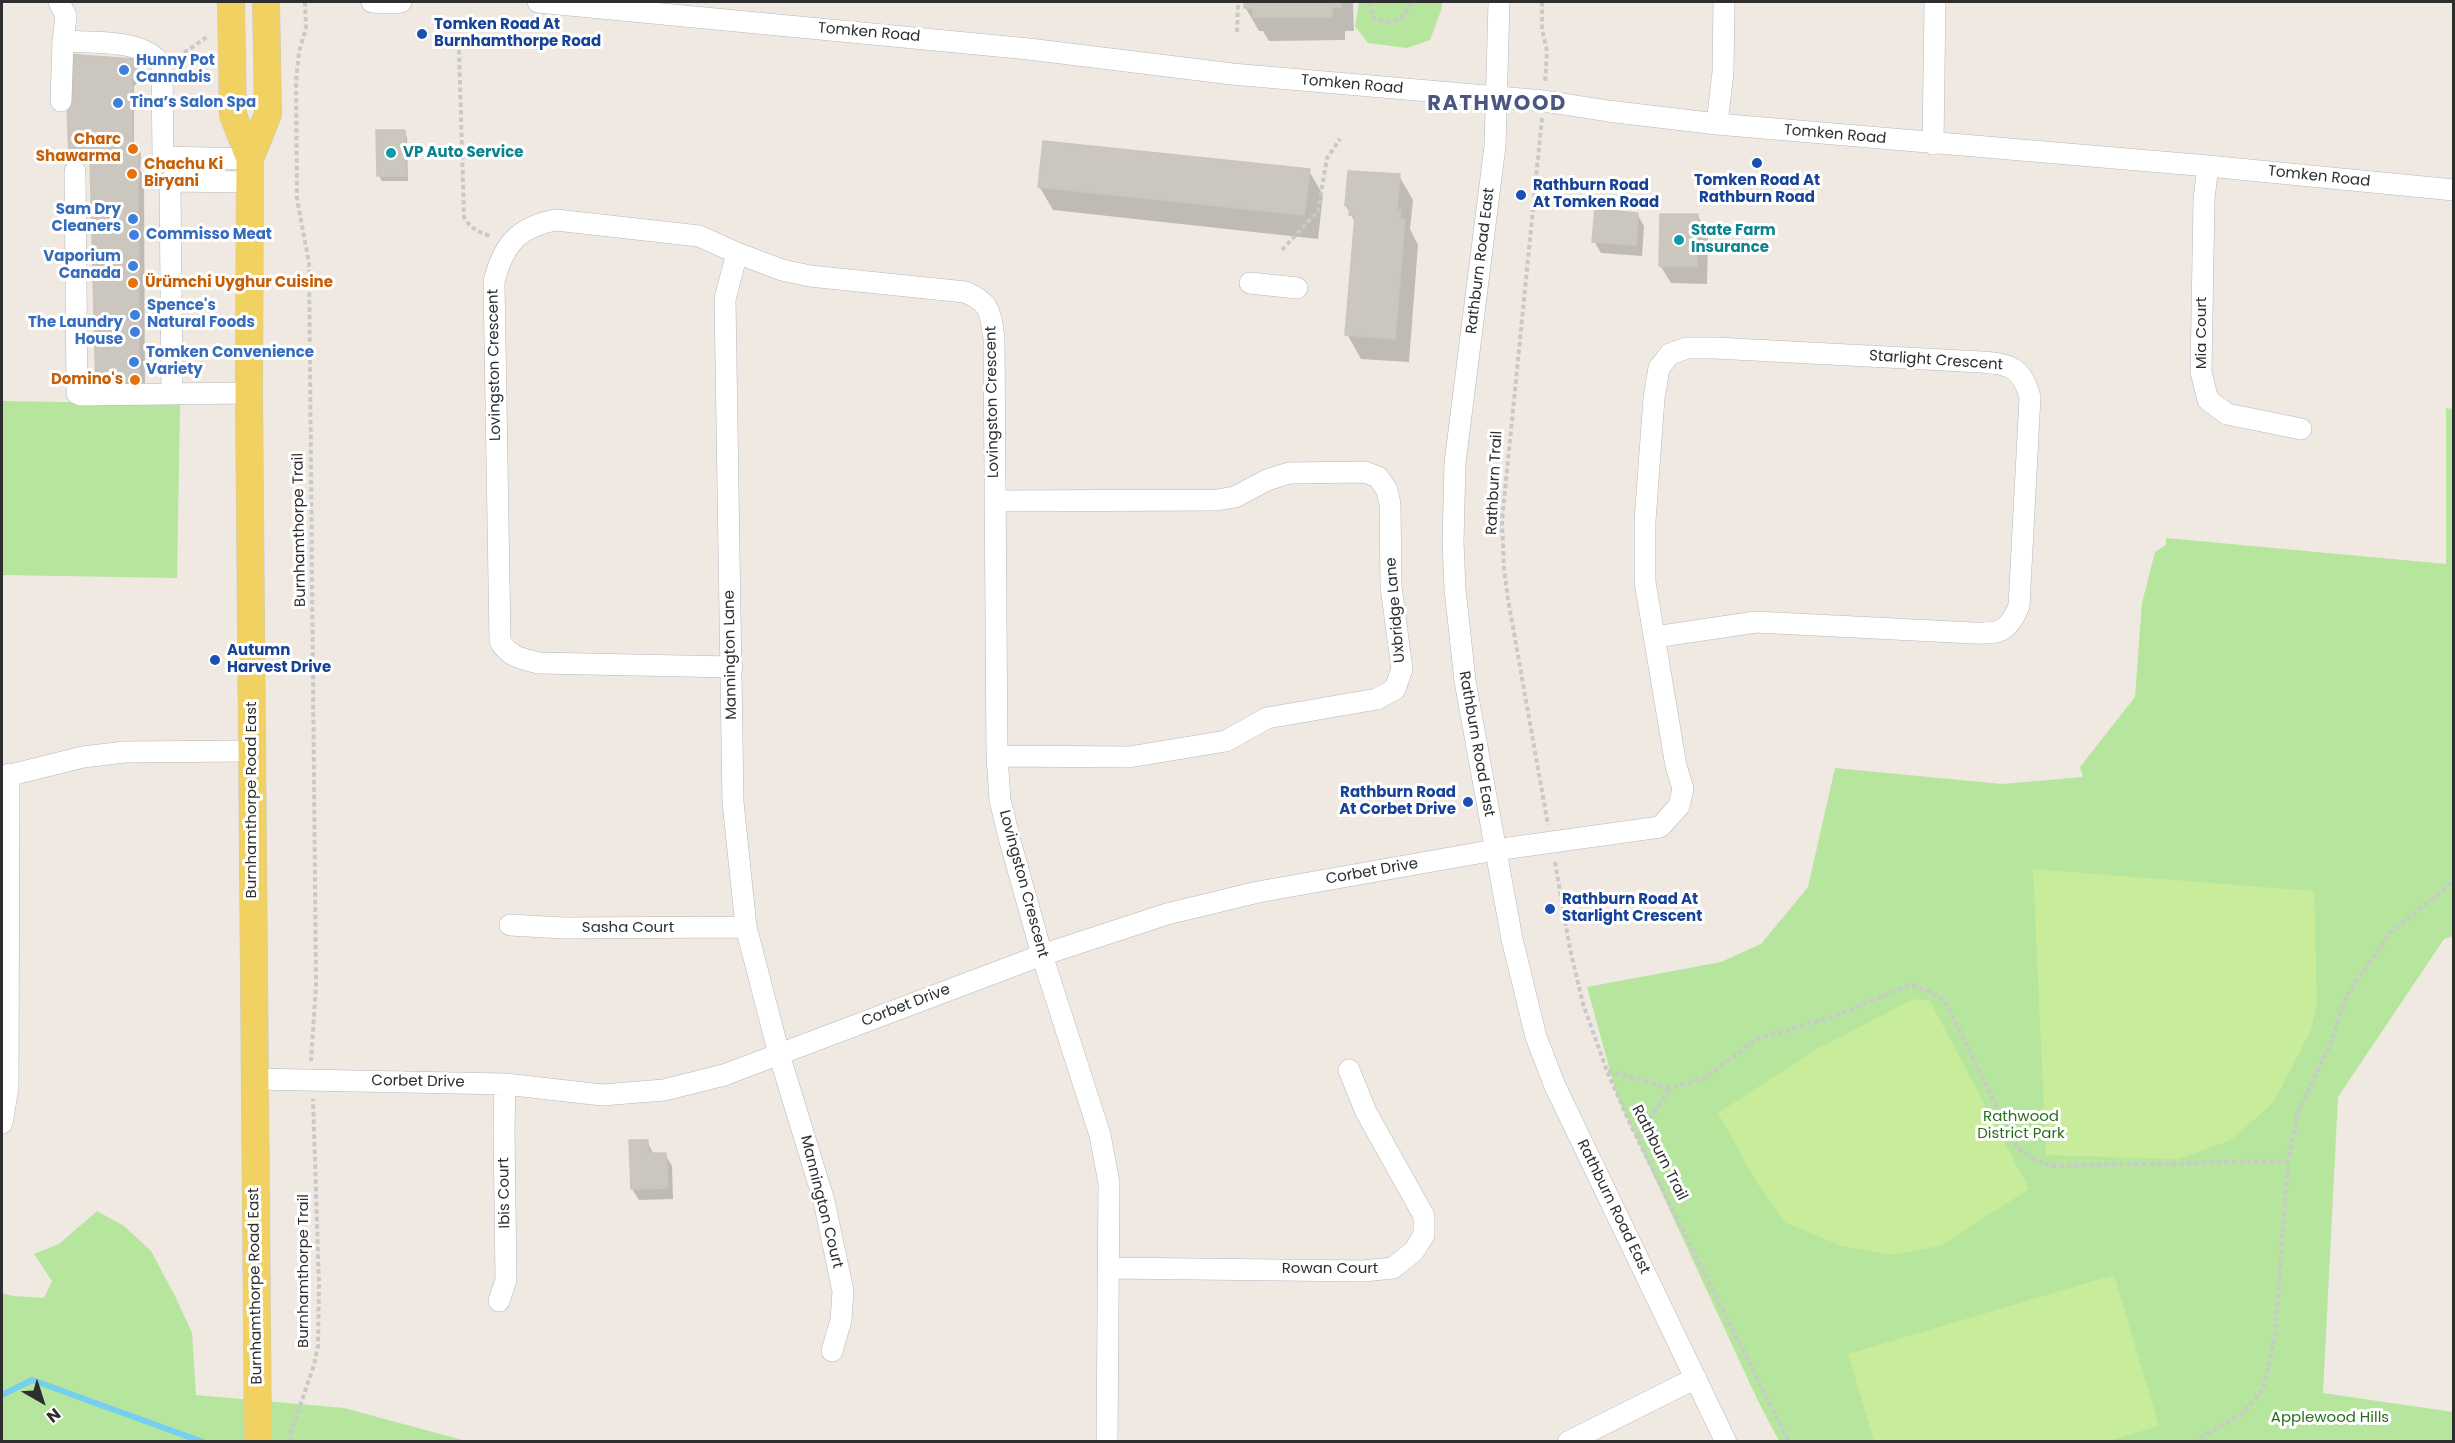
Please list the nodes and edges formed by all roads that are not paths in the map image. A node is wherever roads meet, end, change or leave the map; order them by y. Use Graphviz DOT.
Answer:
graph roads {
  1 [pos="231,2"];
  2 [pos="266,2"];
  3 [pos="372,2"];
  4 [pos="400,2"];
  5 [pos="538,2"];
  6 [pos="1500,2"];
  7 [pos="1724,2"];
  8 [pos="1935,2"];
  9 [pos="68,6"];
  10 [pos="63,41"];
  11 [pos="1497,98"];
  12 [pos="61,101"];
  13 [pos="1717,124"];
  14 [pos="1933,144"];
  15 [pos="2208,166"];
  16 [pos="250,170"];
  17 [pos="75,171"];
  18 [pos="2454,190"];
  19 [pos="736,253"];
  20 [pos="1250,283"];
  21 [pos="1297,288"];
  22 [pos="249,393"];
  23 [pos="172,394"];
  24 [pos="2301,429"];
  25 [pos="994,501"];
  26 [pos="1655,638"];
  27 [pos="732,667"];
  28 [pos="253,751"];
  29 [pos="997,756"];
  30 [pos="5,775"];
  31 [pos="1495,850"];
  32 [pos="1553,851"];
  33 [pos="510,925"];
  34 [pos="746,927"];
  35 [pos="1042,956"];
  36 [pos="779,1054"];
  37 [pos="1349,1070"];
  38 [pos="254,1079"];
  39 [pos="506,1084"];
  40 [pos="2,1123"];
  41 [pos="1110,1268"];
  42 [pos="500,1301"];
  43 [pos="832,1351"];
  44 [pos="1696,1378"];
  45 [pos="258,1438"];
  46 [pos="1107,1442"];
  47 [pos="1568,1442"];
  48 [pos="1726,1442"];
  1 -- 16 [label="main road, Burnhamthorpe Road East"];
  2 -- 16 [label="main road, Burnhamthorpe Road East"];
  3 -- 4 [label="street"];
  5 -- 11 [label="street, Tomken Road"];
  6 -- 11 [label="street, Rathburn Road East"];
  7 -- 13 [label="street"];
  8 -- 14 [label="street"];
  9 -- 10 [label="street"];
  10 -- 12 [label="street"];
  10 -- 16 [label="street"];
  11 -- 13 [label="street, Tomken Road"];
  11 -- 31 [label="street, Rathburn Road East"];
  13 -- 14 [label="street, Tomken Road"];
  14 -- 15 [label="street, Tomken Road"];
  15 -- 18 [label="street, Tomken Road"];
  15 -- 24 [label="street, Mia Court"];
  16 -- 22 [label="main road, Burnhamthorpe Road East"];
  16 -- 23 [label="street"];
  17 -- 23 [label="street"];
  19 -- 25 [label="street, Lovingston Crescent"];
  19 -- 27 [label="street, Mannington Lane"];
  19 -- 27 [label="street, Lovingston Crescent"];
  20 -- 21 [label="street"];
  22 -- 23 [label="street"];
  22 -- 28 [label="main road, Burnhamthorpe Road East"];
  25 -- 29 [label="street, Lovingston Crescent"];
  25 -- 29 [label="street, Uxbridge Lane"];
  26 -- 26 [label="street, Starlight Crescent"];
  26 -- 32 [label="street, Starlight Crescent"];
  27 -- 34 [label="street, Mannington Lane"];
  28 -- 30 [label="street"];
  28 -- 38 [label="main road, Burnhamthorpe Road East"];
  29 -- 35 [label="street, Lovingston Crescent"];
  30 -- 40 [label="street"];
  31 -- 32 [label="street, Corbet Drive"];
  31 -- 35 [label="street, Corbet Drive"];
  31 -- 44 [label="street, Rathburn Road East"];
  33 -- 34 [label="street, Sasha Court"];
  34 -- 36 [label="street, Mannington Lane"];
  35 -- 36 [label="street, Corbet Drive"];
  35 -- 41 [label="street, Lovingston Crescent"];
  36 -- 39 [label="street, Corbet Drive"];
  36 -- 43 [label="street, Mannington Court"];
  37 -- 41 [label="street, Rowan Court"];
  38 -- 39 [label="street, Corbet Drive"];
  38 -- 45 [label="main road, Burnhamthorpe Road East"];
  39 -- 42 [label="street, Ibis Court"];
  41 -- 46 [label="street, Lovingston Crescent"];
  44 -- 47 [label="street"];
  44 -- 48 [label="street, Rathburn Road East"];
}
